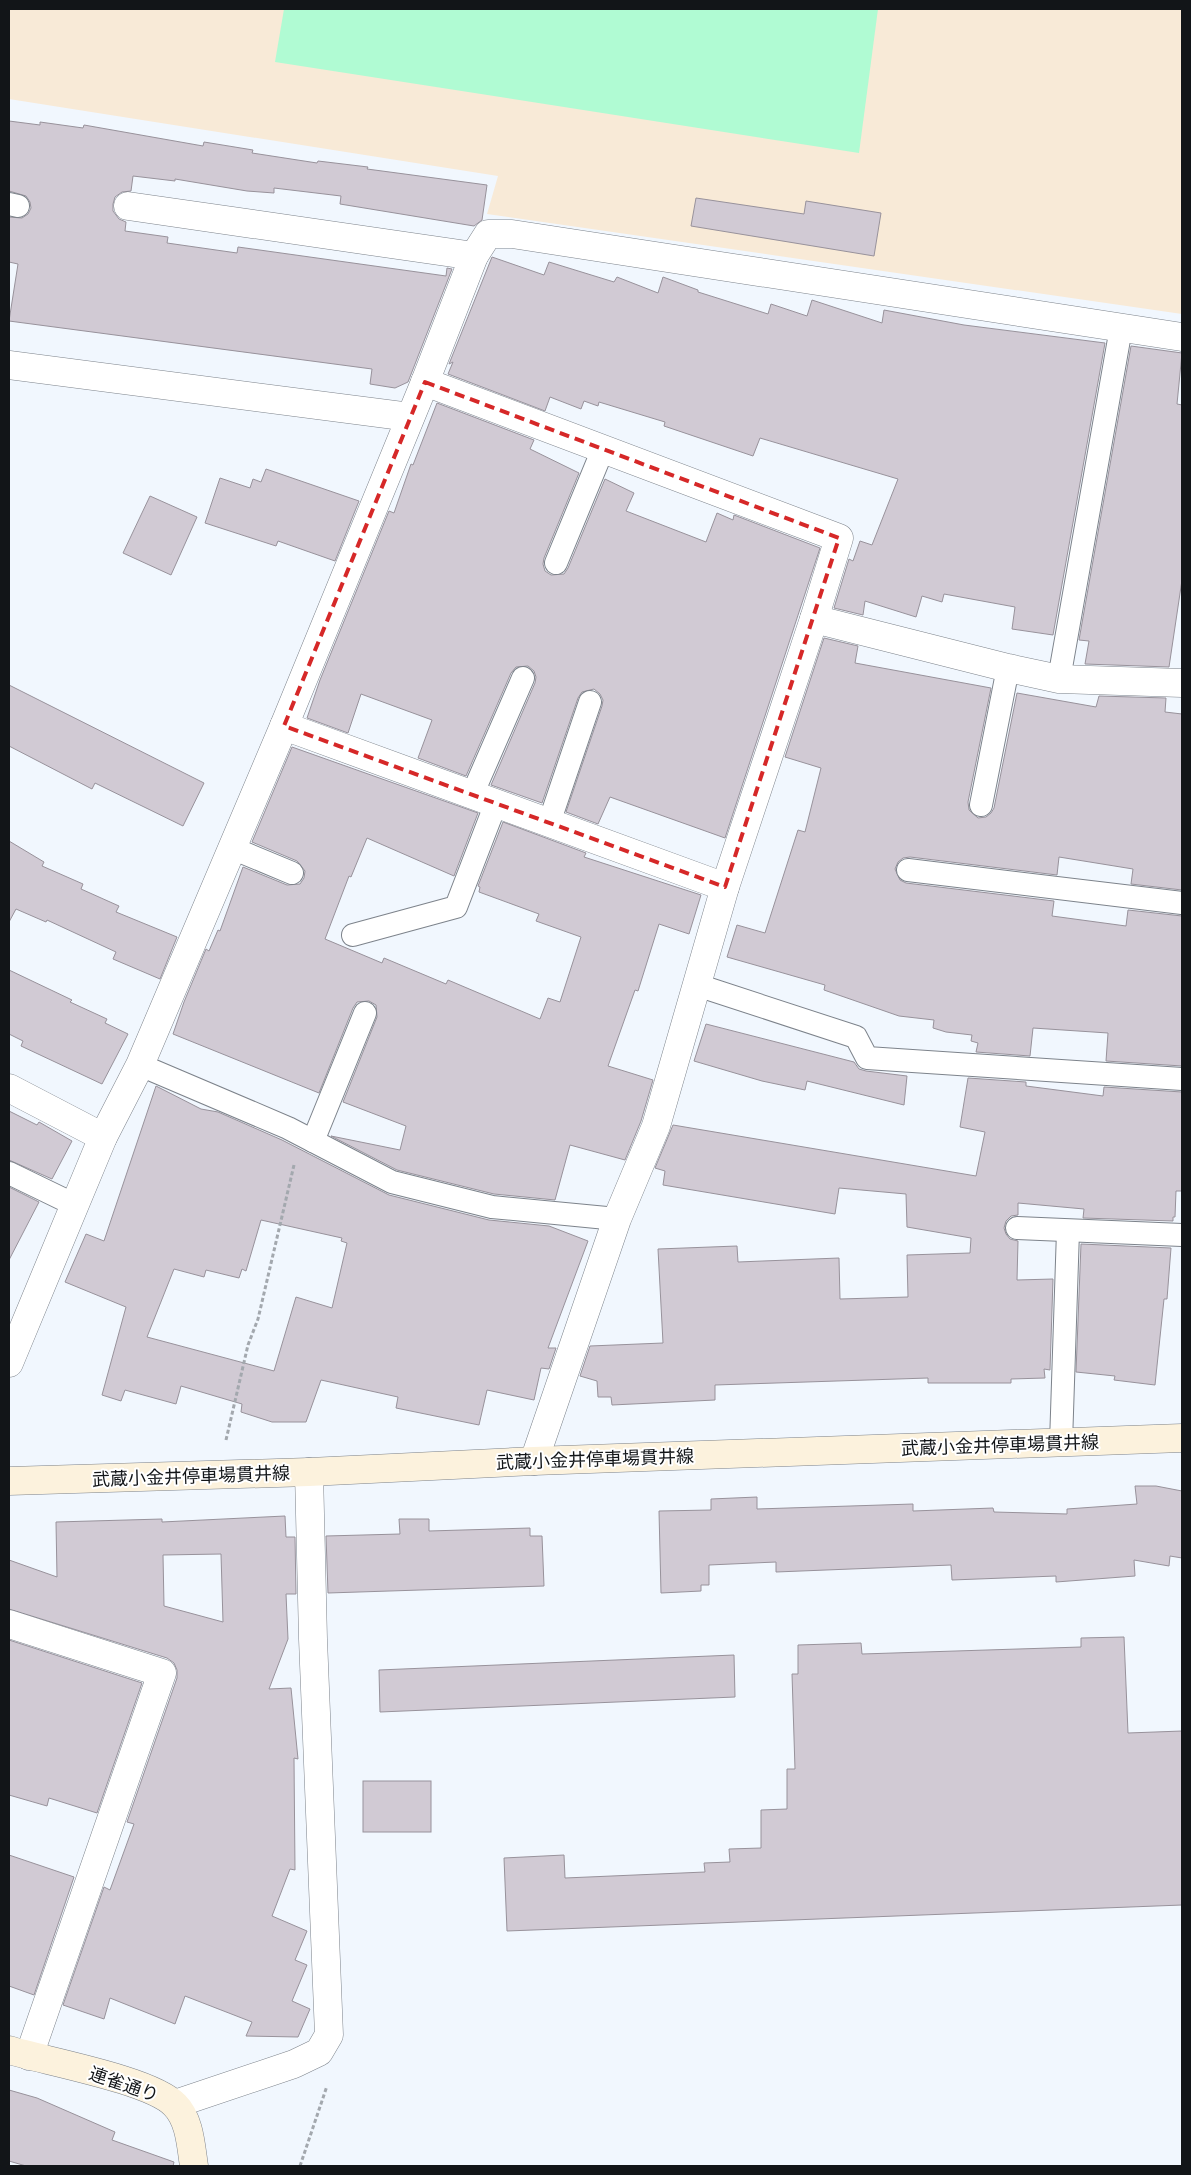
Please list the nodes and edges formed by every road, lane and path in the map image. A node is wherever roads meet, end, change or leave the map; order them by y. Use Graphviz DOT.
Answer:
graph roads {
  1 [pos="128,206"];
  2 [pos="474,256"];
  3 [pos="1121,328"];
  4 [pos="1182,337"];
  5 [pos="9,365"];
  6 [pos="425,382"];
  7 [pos="410,417"];
  8 [pos="603,449"];
  9 [pos="556,563"];
  10 [pos="814,619"];
  11 [pos="1008,668"];
  12 [pos="523,678"];
  13 [pos="1059,679"];
  14 [pos="1182,683"];
  15 [pos="590,702"];
  16 [pos="284,726"];
  17 [pos="484,799"];
  18 [pos="981,805"];
  19 [pos="549,823"];
  20 [pos="232,848"];
  21 [pos="908,870"];
  22 [pos="292,873"];
  23 [pos="725,887"];
  24 [pos="1182,903"];
  25 [pos="353,936"];
  26 [pos="697,985"];
  27 [pos="365,1012"];
  28 [pos="140,1065"];
  29 [pos="1182,1079"];
  30 [pos="9,1088"];
  31 [pos="103,1137"];
  32 [pos="307,1138"];
  33 [pos="9,1173"];
  34 [pos="75,1205"];
  35 [pos="617,1219"];
  36 [pos="1017,1228"];
  37 [pos="1068,1231"];
  38 [pos="1182,1235"];
  39 [pos="9,1363"];
  40 [pos="1182,1438"];
  41 [pos="226,1441"];
  42 [pos="1061,1443"];
  43 [pos="534,1461"];
  44 [pos="310,1472"];
  45 [pos="9,1482"];
  46 [pos="9,1624"];
  47 [pos="319,2052"];
  48 [pos="19,2053"];
  49 [pos="175,2104"];
  50 [pos="194,2166"];
  51 [pos="300,2166"];
  1 -- 2 [label="street"];
  2 -- 3 [label="street"];
  2 -- 6 [label="street"];
  3 -- 4 [label="street"];
  3 -- 13 [label="lane"];
  5 -- 7 [label="street"];
  6 -- 7 [label="street"];
  6 -- 8 [label="street"];
  7 -- 16 [label="street"];
  8 -- 9 [label="lane"];
  8 -- 10 [label="street"];
  10 -- 11 [label="street"];
  10 -- 23 [label="street"];
  11 -- 13 [label="street"];
  11 -- 18 [label="lane"];
  12 -- 17 [label="lane"];
  13 -- 14 [label="street"];
  15 -- 19 [label="lane"];
  16 -- 17 [label="street"];
  16 -- 20 [label="street"];
  17 -- 19 [label="street"];
  17 -- 25 [label="lane"];
  19 -- 23 [label="street"];
  20 -- 22 [label="lane"];
  20 -- 28 [label="street"];
  21 -- 24 [label="lane"];
  23 -- 26 [label="street"];
  26 -- 29 [label="lane"];
  26 -- 35 [label="street"];
  27 -- 32 [label="lane"];
  28 -- 31 [label="street"];
  28 -- 32 [label="lane"];
  30 -- 31 [label="street"];
  31 -- 34 [label="street"];
  32 -- 35 [label="lane"];
  32 -- 41 [label="path"];
  33 -- 34 [label="lane"];
  34 -- 39 [label="street"];
  35 -- 43 [label="street"];
  36 -- 37 [label="lane"];
  37 -- 38 [label="lane"];
  37 -- 42 [label="lane"];
  40 -- 42 [label="main road, 武蔵小金井停車場貫井線"];
  42 -- 43 [label="main road, 武蔵小金井停車場貫井線"];
  43 -- 44 [label="main road, 武蔵小金井停車場貫井線"];
  44 -- 45 [label="main road, 武蔵小金井停車場貫井線"];
  44 -- 47 [label="street"];
  46 -- 48 [label="street"];
  47 -- 49 [label="street"];
  47 -- 51 [label="path"];
  48 -- 49 [label="main road, 連雀通り"];
  49 -- 50 [label="main road, 連雀通り"];
}
